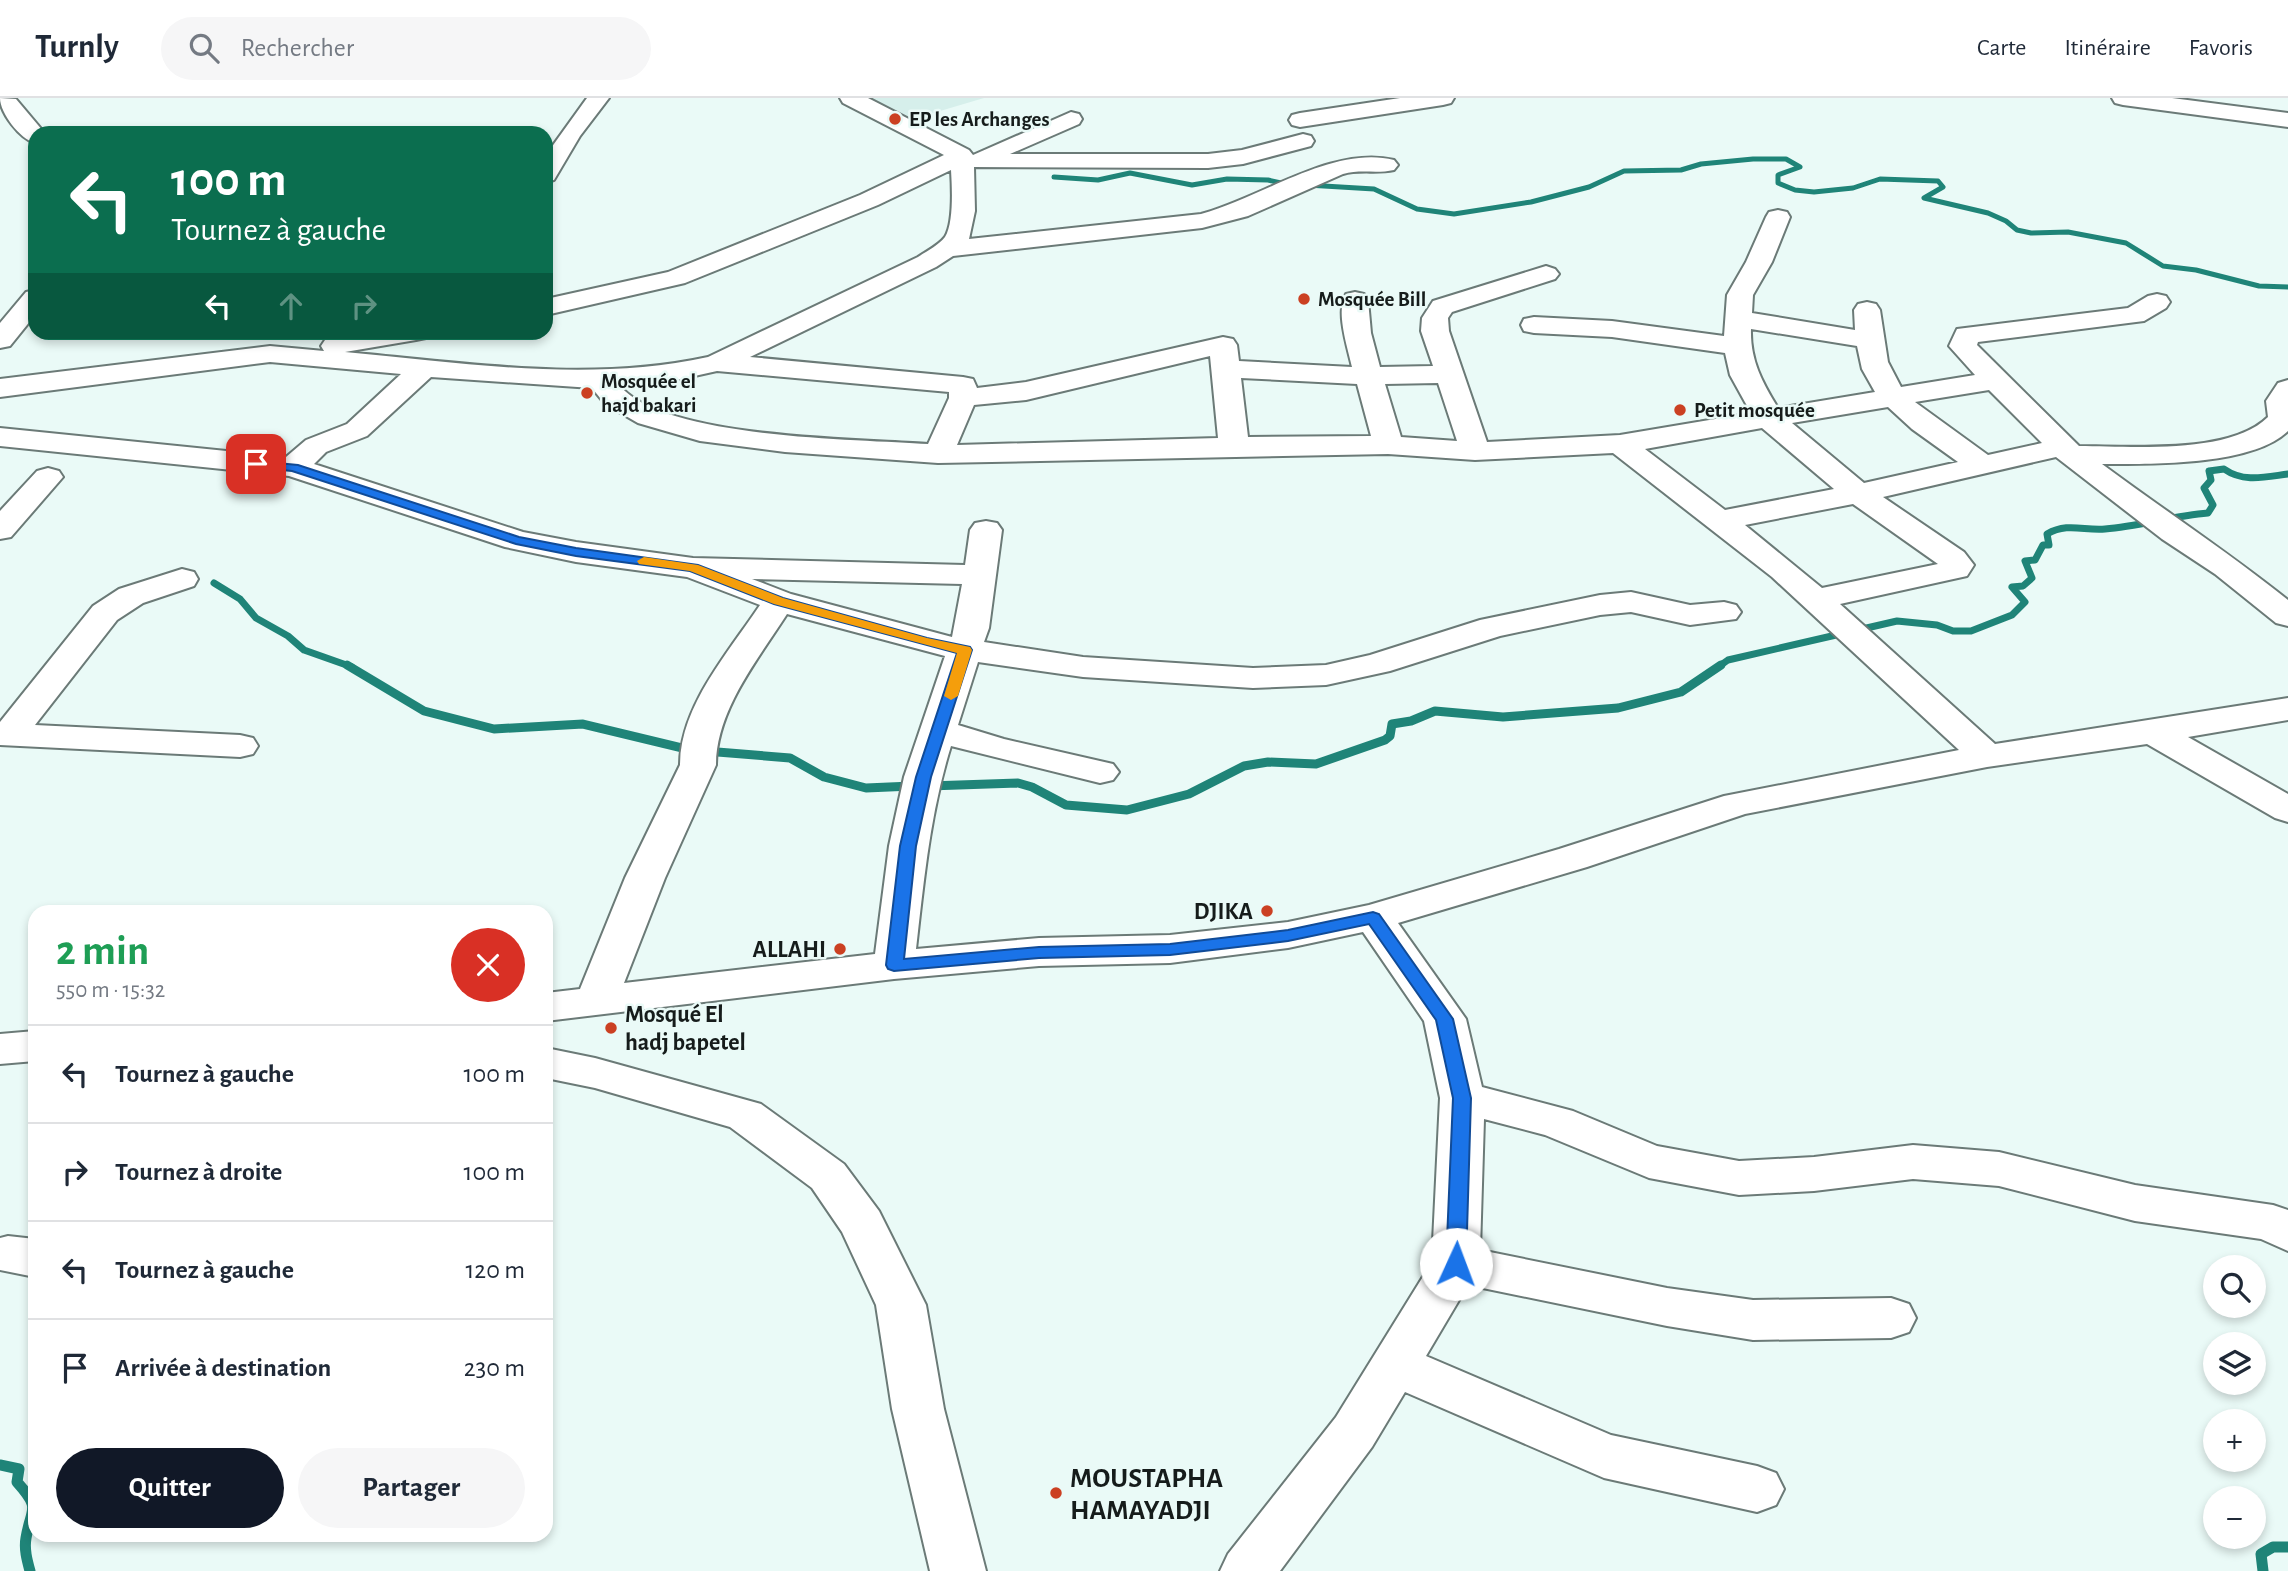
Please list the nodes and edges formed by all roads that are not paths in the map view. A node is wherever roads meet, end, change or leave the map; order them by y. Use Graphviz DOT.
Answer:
graph roads {
  1 [pos="598,98"];
  2 [pos="851,98"];
  3 [pos="1287,98"];
  4 [pos="1443,98"];
  5 [pos="2123,98"];
  6 [pos="0,100"];
  7 [pos="1071,119"];
  8 [pos="2288,120"];
  9 [pos="28,128"];
  10 [pos="1302,131"];
  11 [pos="968,161"];
  12 [pos="553,163"];
  13 [pos="1386,165"];
  14 [pos="1335,169"];
  15 [pos="1778,217"];
  16 [pos="947,248"];
  17 [pos="1546,274"];
  18 [pos="1354,300"];
  19 [pos="2157,302"];
  20 [pos="553,305"];
  21 [pos="1867,310"];
  22 [pos="19,311"];
  23 [pos="1534,325"];
  24 [pos="1737,333"];
  25 [pos="0,340"];
  26 [pos="328,340"];
  27 [pos="370,340"];
  28 [pos="1868,340"];
  29 [pos="284,355"];
  30 [pos="717,363"];
  31 [pos="424,368"];
  32 [pos="1226,369"];
  33 [pos="1449,374"];
  34 [pos="1369,376"];
  35 [pos="600,380"];
  36 [pos="1995,380"];
  37 [pos="0,388"];
  38 [pos="2288,389"];
  39 [pos="963,398"];
  40 [pos="1894,399"];
  41 [pos="1770,420"];
  42 [pos="0,437"];
  43 [pos="1620,444"];
  44 [pos="1388,445"];
  45 [pos="1234,446"];
  46 [pos="1475,451"];
  47 [pos="2066,451"];
  48 [pos="937,454"];
  49 [pos="1984,466"];
  50 [pos="293,467"];
  51 [pos="48,477"];
  52 [pos="1858,494"];
  53 [pos="1719,521"];
  54 [pos="0,530"];
  55 [pos="986,530"];
  56 [pos="693,568"];
  57 [pos="979,575"];
  58 [pos="183,579"];
  59 [pos="779,601"];
  60 [pos="1822,605"];
  61 [pos="1724,612"];
  62 [pos="2288,616"];
  63 [pos="965,650"];
  64 [pos="2288,709"];
  65 [pos="940,731"];
  66 [pos="2153,733"];
  67 [pos="4,734"];
  68 [pos="240,746"];
  69 [pos="1987,757"];
  70 [pos="1100,772"];
  71 [pos="2288,810"];
  72 [pos="1373,917"];
  73 [pos="894,965"];
  74 [pos="596,1002"];
  75 [pos="553,1006"];
  76 [pos="28,1047"];
  77 [pos="0,1049"];
  78 [pos="553,1064"];
  79 [pos="1462,1098"];
  80 [pos="2288,1233"];
  81 [pos="1456,1264"];
  82 [pos="1891,1318"];
  83 [pos="1395,1365"];
  84 [pos="1757,1489"];
  85 [pos="958,1571"];
  86 [pos="1248,1571"];
  1 -- 12 [label="street"];
  2 -- 11 [label="street"];
  3 -- 10 [label="street"];
  4 -- 10 [label="street"];
  5 -- 8 [label="street"];
  6 -- 9 [label="street"];
  7 -- 11 [label="street"];
  10 -- 11 [label="street"];
  10 -- 14 [label="street"];
  11 -- 16 [label="street"];
  11 -- 20 [label="street"];
  13 -- 14 [label="street"];
  14 -- 16 [label="street"];
  15 -- 24 [label="street"];
  16 -- 30 [label="street"];
  17 -- 33 [label="street"];
  18 -- 34 [label="street"];
  19 -- 36 [label="street"];
  21 -- 28 [label="street"];
  22 -- 25 [label="street"];
  23 -- 24 [label="street"];
  24 -- 28 [label="street"];
  24 -- 41 [label="street"];
  26 -- 29 [label="street"];
  27 -- 29 [label="street"];
  28 -- 40 [label="street"];
  29 -- 31 [label="street"];
  29 -- 37 [label="street"];
  30 -- 35 [label="street"];
  30 -- 39 [label="street"];
  31 -- 35 [label="street"];
  31 -- 50 [label="street"];
  32 -- 34 [label="street"];
  32 -- 39 [label="street"];
  32 -- 45 [label="street"];
  33 -- 34 [label="street"];
  33 -- 46 [label="street"];
  34 -- 44 [label="street"];
  35 -- 48 [label="street"];
  36 -- 40 [label="street"];
  36 -- 47 [label="street"];
  38 -- 47 [label="street"];
  39 -- 48 [label="street"];
  40 -- 41 [label="street"];
  40 -- 49 [label="street"];
  41 -- 43 [label="street"];
  41 -- 52 [label="street"];
  42 -- 50 [label="street"];
  43 -- 46 [label="street"];
  43 -- 53 [label="street"];
  44 -- 45 [label="street"];
  44 -- 46 [label="street"];
  45 -- 48 [label="street"];
  47 -- 49 [label="street"];
  47 -- 62 [label="street"];
  49 -- 52 [label="street"];
  50 -- 56 [label="street"];
  51 -- 54 [label="street"];
  52 -- 53 [label="street"];
  52 -- 60 [label="street"];
  53 -- 60 [label="street"];
  55 -- 57 [label="street"];
  56 -- 57 [label="street"];
  56 -- 59 [label="street"];
  57 -- 63 [label="street"];
  58 -- 67 [label="street"];
  59 -- 63 [label="street"];
  59 -- 74 [label="street"];
  60 -- 69 [label="street"];
  61 -- 63 [label="street"];
  63 -- 65 [label="street"];
  64 -- 66 [label="street"];
  65 -- 70 [label="street"];
  65 -- 73 [label="street"];
  66 -- 69 [label="street"];
  66 -- 71 [label="street"];
  67 -- 68 [label="street"];
  69 -- 72 [label="street"];
  72 -- 73 [label="street"];
  72 -- 79 [label="street"];
  73 -- 74 [label="street"];
  74 -- 75 [label="street"];
  76 -- 77 [label="street"];
  78 -- 85 [label="street"];
  79 -- 80 [label="street"];
  79 -- 81 [label="street"];
  81 -- 82 [label="street"];
  81 -- 83 [label="street"];
  83 -- 84 [label="street"];
  83 -- 86 [label="street"];
}
